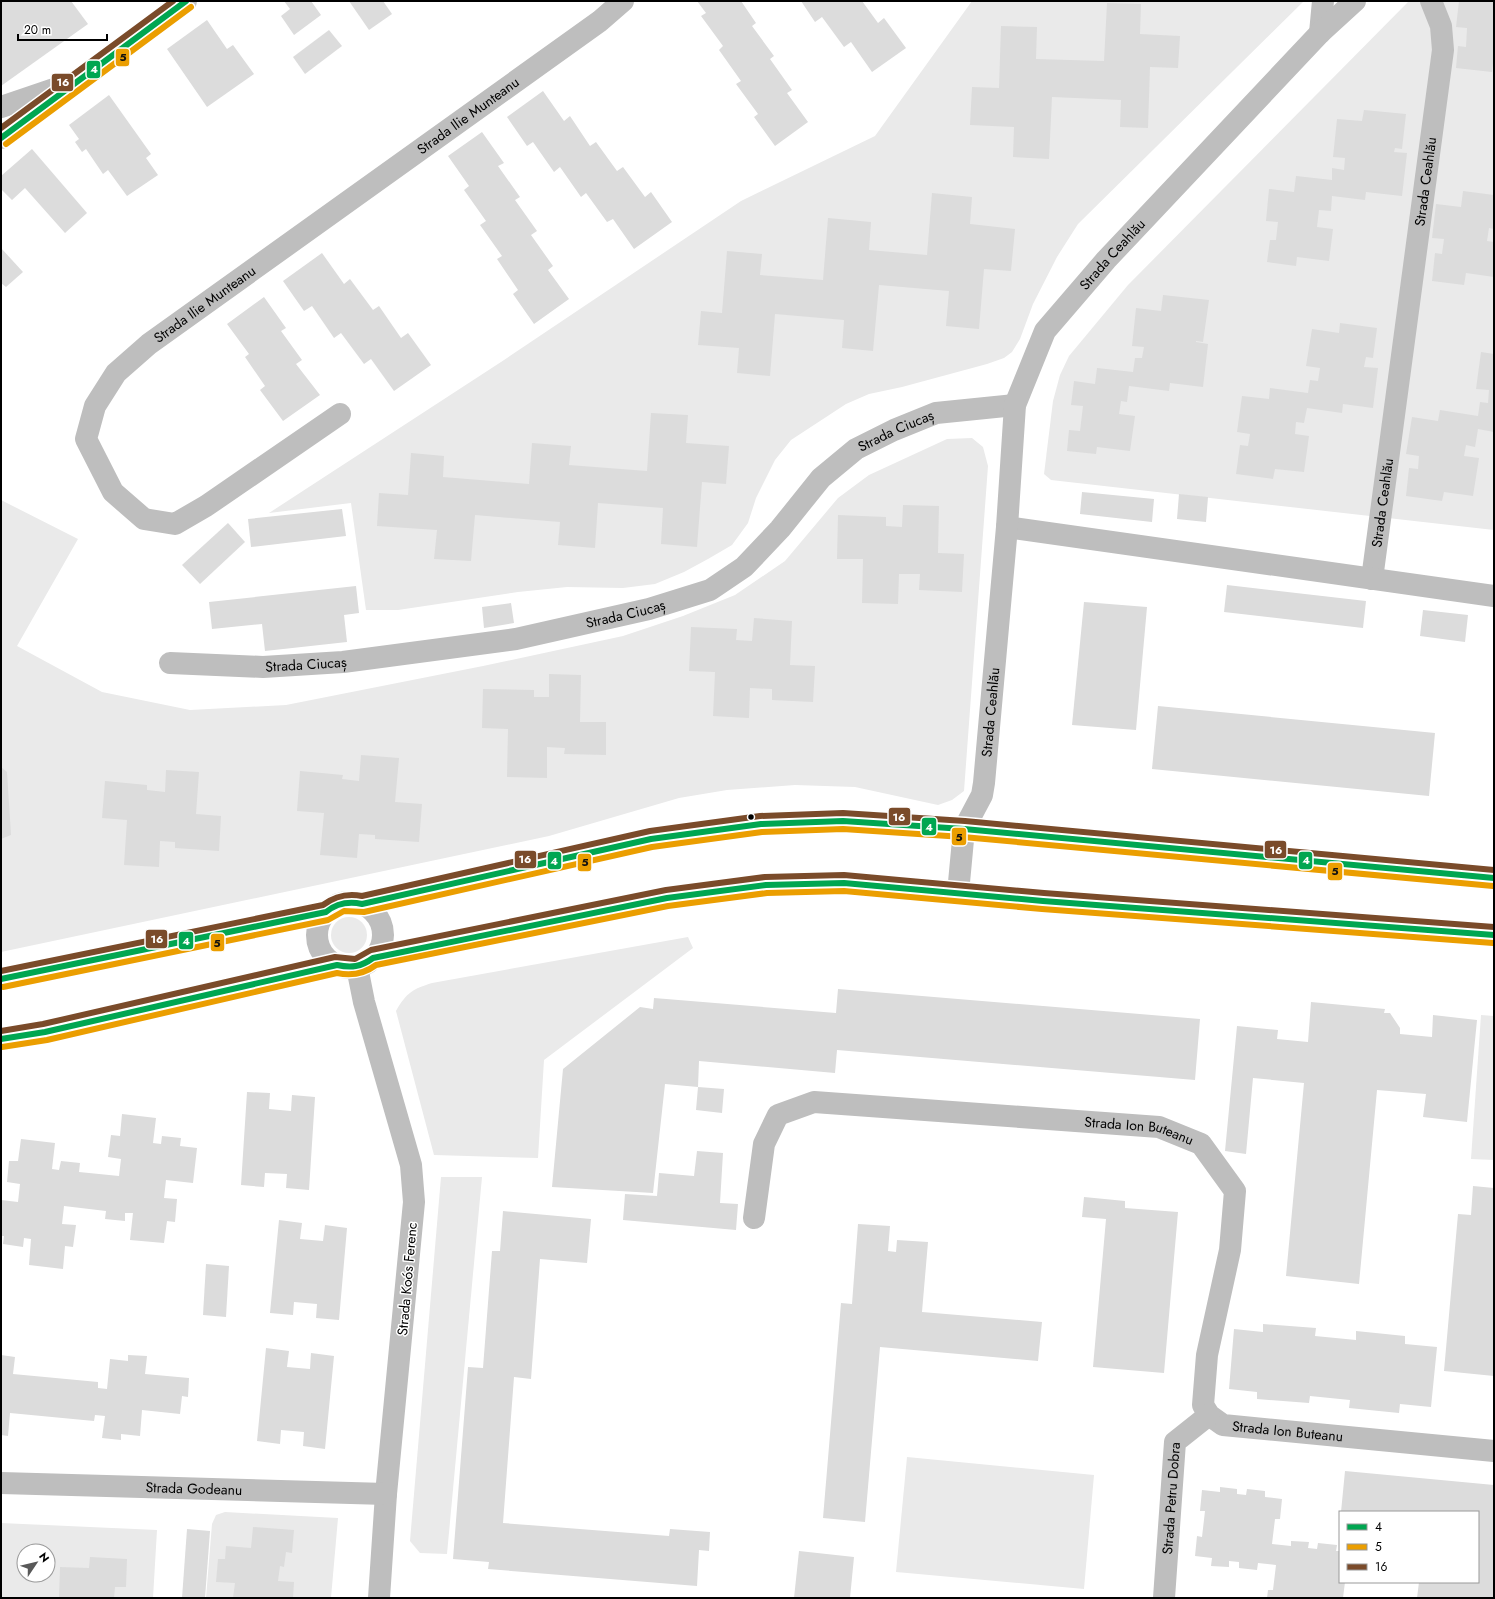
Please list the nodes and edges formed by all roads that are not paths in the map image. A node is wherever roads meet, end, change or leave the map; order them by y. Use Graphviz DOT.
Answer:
graph roads {
  1 [pos="186,1"];
  2 [pos="623,1"];
  3 [pos="1323,1"];
  4 [pos="1355,1"];
  5 [pos="1431,1"];
  6 [pos="1320,33"];
  7 [pos="75,82"];
  8 [pos="1,106"];
  9 [pos="1,138"];
  10 [pos="1015,405"];
  11 [pos="340,414"];
  12 [pos="1007,527"];
  13 [pos="1372,579"];
  14 [pos="1494,596"];
  15 [pos="170,663"];
  16 [pos="964,829"];
  17 [pos="1494,878"];
  18 [pos="958,893"];
  19 [pos="362,904"];
  20 [pos="326,912"];
  21 [pos="1494,935"];
  22 [pos="356,963"];
  23 [pos="1,979"];
  24 [pos="1,1039"];
  25 [pos="754,1218"];
  26 [pos="1209,1415"];
  27 [pos="1494,1451"];
  28 [pos="1,1483"];
  29 [pos="386,1494"];
  30 [pos="379,1598"];
  31 [pos="1164,1598"];
  1 -- 7 [label="main road"];
  2 -- 11 [label="street, Strada Ilie Munteanu"];
  3 -- 6 [label="street"];
  4 -- 6 [label="street, Strada Ceahlău"];
  5 -- 13 [label="street, Strada Ceahlău"];
  6 -- 10 [label="street, Strada Ceahlău"];
  7 -- 8 [label="street"];
  7 -- 9 [label="main road"];
  10 -- 12 [label="street, Strada Ceahlău"];
  10 -- 15 [label="street, Strada Ciucaș"];
  12 -- 13 [label="street"];
  12 -- 16 [label="street, Strada Ceahlău"];
  13 -- 14 [label="street"];
  16 -- 17 [label="street"];
  16 -- 18 [label="street, Strada Ceahlău"];
  16 -- 19 [label="street"];
  18 -- 21 [label="street"];
  18 -- 22 [label="street"];
  19 -- 20 [label="street"];
  19 -- 22 [label="street"];
  20 -- 22 [label="street"];
  20 -- 23 [label="street"];
  22 -- 24 [label="street"];
  22 -- 29 [label="street, Strada Koós Ferenc"];
  25 -- 26 [label="street, Strada Ion Buteanu"];
  26 -- 27 [label="street, Strada Ion Buteanu"];
  26 -- 31 [label="street, Strada Petru Dobra"];
  28 -- 29 [label="street, Strada Godeanu"];
  29 -- 30 [label="street, Strada Koós Ferenc"];
}
